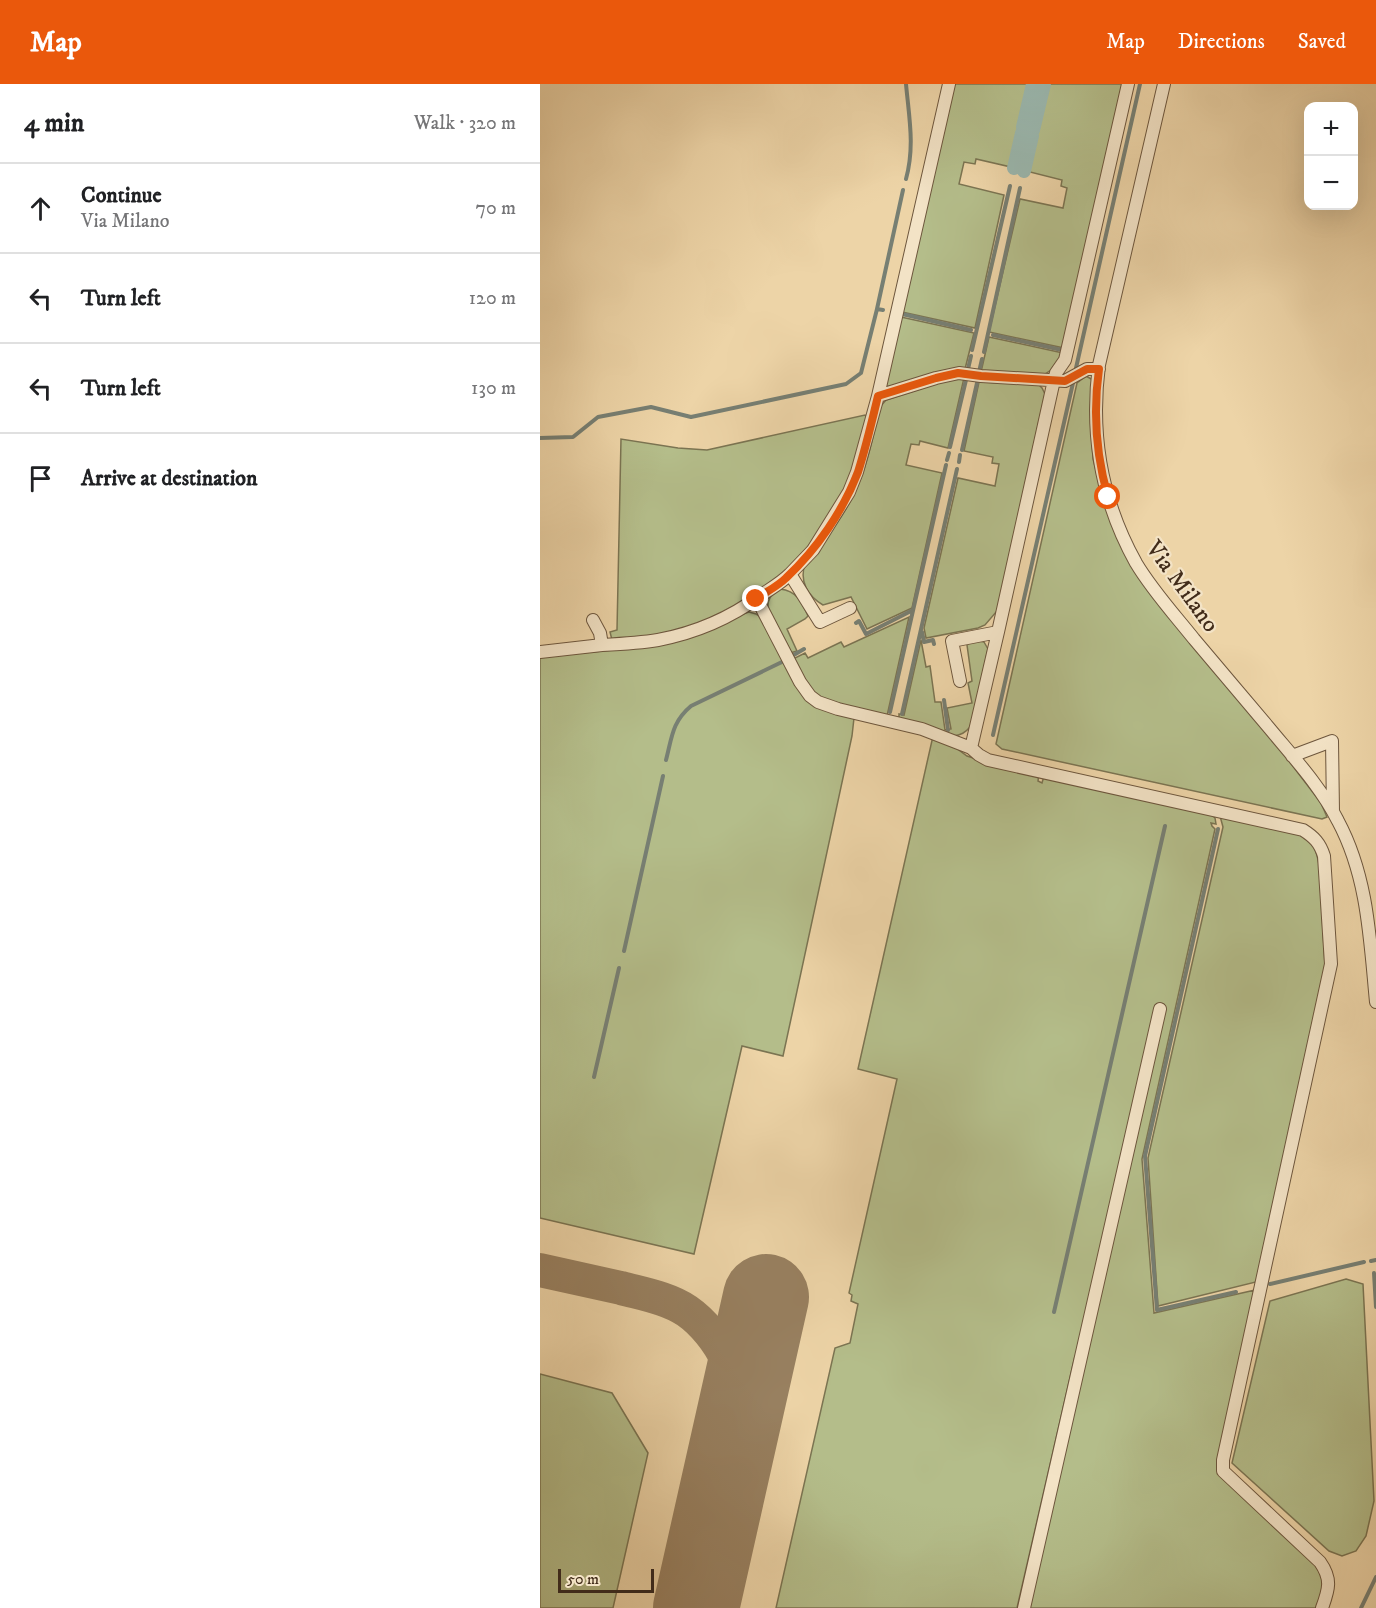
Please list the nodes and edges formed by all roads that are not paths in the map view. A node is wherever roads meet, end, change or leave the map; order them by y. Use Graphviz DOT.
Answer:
graph roads {
  1 [pos="949,84"];
  2 [pos="1128,84"];
  3 [pos="1164,84"];
  4 [pos="1099,369"];
  5 [pos="1054,380"];
  6 [pos="878,396"];
  7 [pos="790,574"];
  8 [pos="756,599"];
  9 [pos="850,608"];
  10 [pos="593,620"];
  11 [pos="998,632"];
  12 [pos="602,645"];
  13 [pos="540,652"];
  14 [pos="960,681"];
  15 [pos="971,748"];
  16 [pos="1292,756"];
  17 [pos="1334,812"];
  18 [pos="1376,1002"];
  19 [pos="1160,1009"];
  20 [pos="1024,1608"];
  21 [pos="1322,1608"];
  1 -- 6 [label="street"];
  2 -- 5 [label="street"];
  3 -- 4 [label="street, Via Milano"];
  4 -- 5 [label="street"];
  4 -- 16 [label="street, Via Milano"];
  5 -- 6 [label="street"];
  5 -- 11 [label="street"];
  6 -- 7 [label="street"];
  7 -- 8 [label="street"];
  7 -- 9 [label="street"];
  8 -- 12 [label="street"];
  8 -- 15 [label="street"];
  10 -- 12 [label="street"];
  11 -- 14 [label="street"];
  11 -- 15 [label="street"];
  12 -- 13 [label="street"];
  15 -- 21 [label="street"];
  16 -- 17 [label="street, Via Milano"];
  16 -- 17 [label="street"];
  17 -- 18 [label="street, Via Milano"];
  19 -- 20 [label="street"];
}
